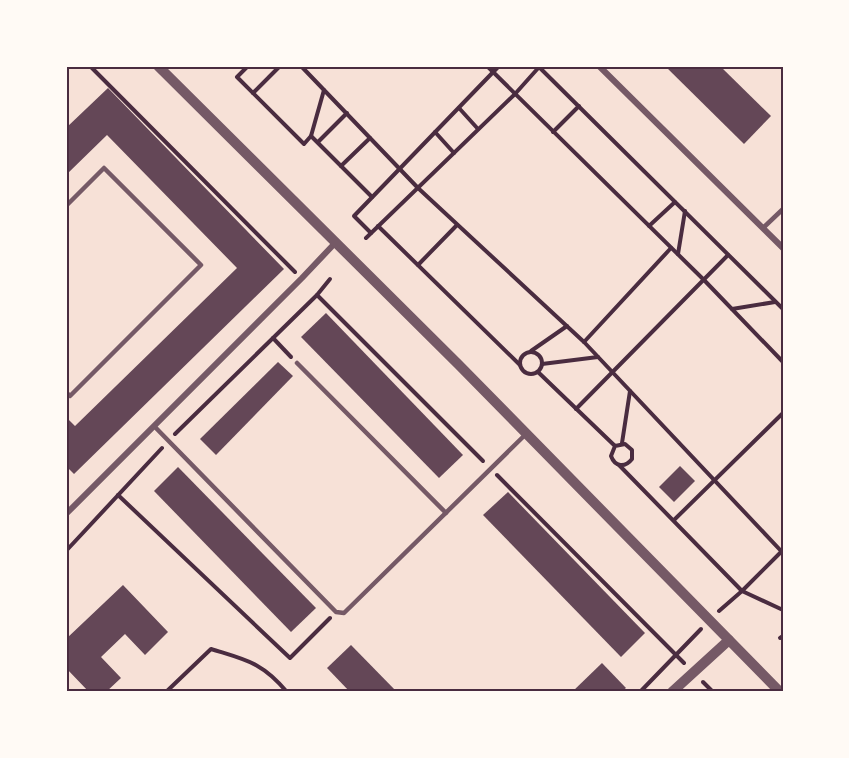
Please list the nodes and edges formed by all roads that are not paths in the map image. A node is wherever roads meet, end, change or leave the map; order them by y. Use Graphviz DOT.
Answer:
graph roads {
  1 [pos="158,66"];
  2 [pos="599,66"];
  3 [pos="66,206"];
  4 [pos="783,208"];
  5 [pos="763,228"];
  6 [pos="336,242"];
  7 [pos="783,248"];
  8 [pos="297,363"];
  9 [pos="66,392"];
  10 [pos="154,426"];
  11 [pos="527,433"];
  12 [pos="446,513"];
  13 [pos="66,514"];
  14 [pos="729,640"];
  15 [pos="672,692"];
  16 [pos="780,692"];
  1 -- 6 [label="street"];
  2 -- 5 [label="street"];
  3 -- 9 [label="lane"];
  4 -- 5 [label="lane"];
  5 -- 7 [label="street"];
  6 -- 10 [label="street"];
  6 -- 11 [label="street"];
  8 -- 12 [label="lane"];
  10 -- 12 [label="lane"];
  10 -- 13 [label="street"];
  11 -- 12 [label="lane"];
  11 -- 14 [label="street"];
  14 -- 15 [label="street"];
  14 -- 16 [label="street"];
}
